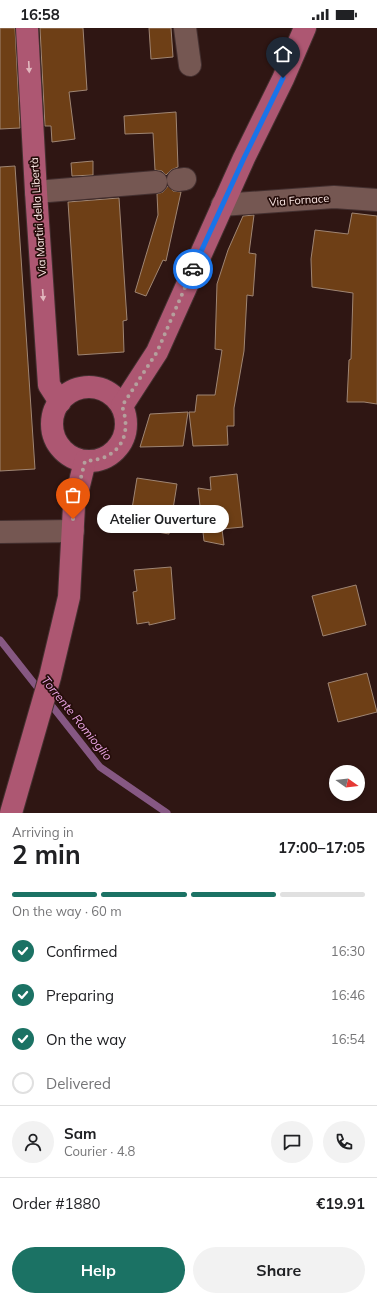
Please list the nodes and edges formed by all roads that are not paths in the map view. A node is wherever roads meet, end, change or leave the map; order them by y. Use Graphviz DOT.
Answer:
graph roads {
  1 [pos="27,28"];
  2 [pos="185,28"];
  3 [pos="305,28"];
  4 [pos="190,65"];
  5 [pos="156,182"];
  6 [pos="36,192"];
  7 [pos="377,200"];
  8 [pos="222,205"];
  9 [pos="60,402"];
  10 [pos="122,406"];
  11 [pos="85,461"];
  12 [pos="73,531"];
  13 [pos="0,532"];
  14 [pos="11,813"];
  1 -- 6 [label="main road, Via Martiri della Libertà, one-way"];
  2 -- 4 [label="street"];
  3 -- 8 [label="main road"];
  5 -- 6 [label="street"];
  6 -- 9 [label="main road, Via Martiri della Libertà, one-way"];
  7 -- 8 [label="street, Via Fornace"];
  8 -- 10 [label="main road"];
  9 -- 10 [label="main road"];
  9 -- 11 [label="main road"];
  10 -- 11 [label="main road"];
  11 -- 12 [label="main road"];
  12 -- 13 [label="street"];
  12 -- 14 [label="main road"];
}
